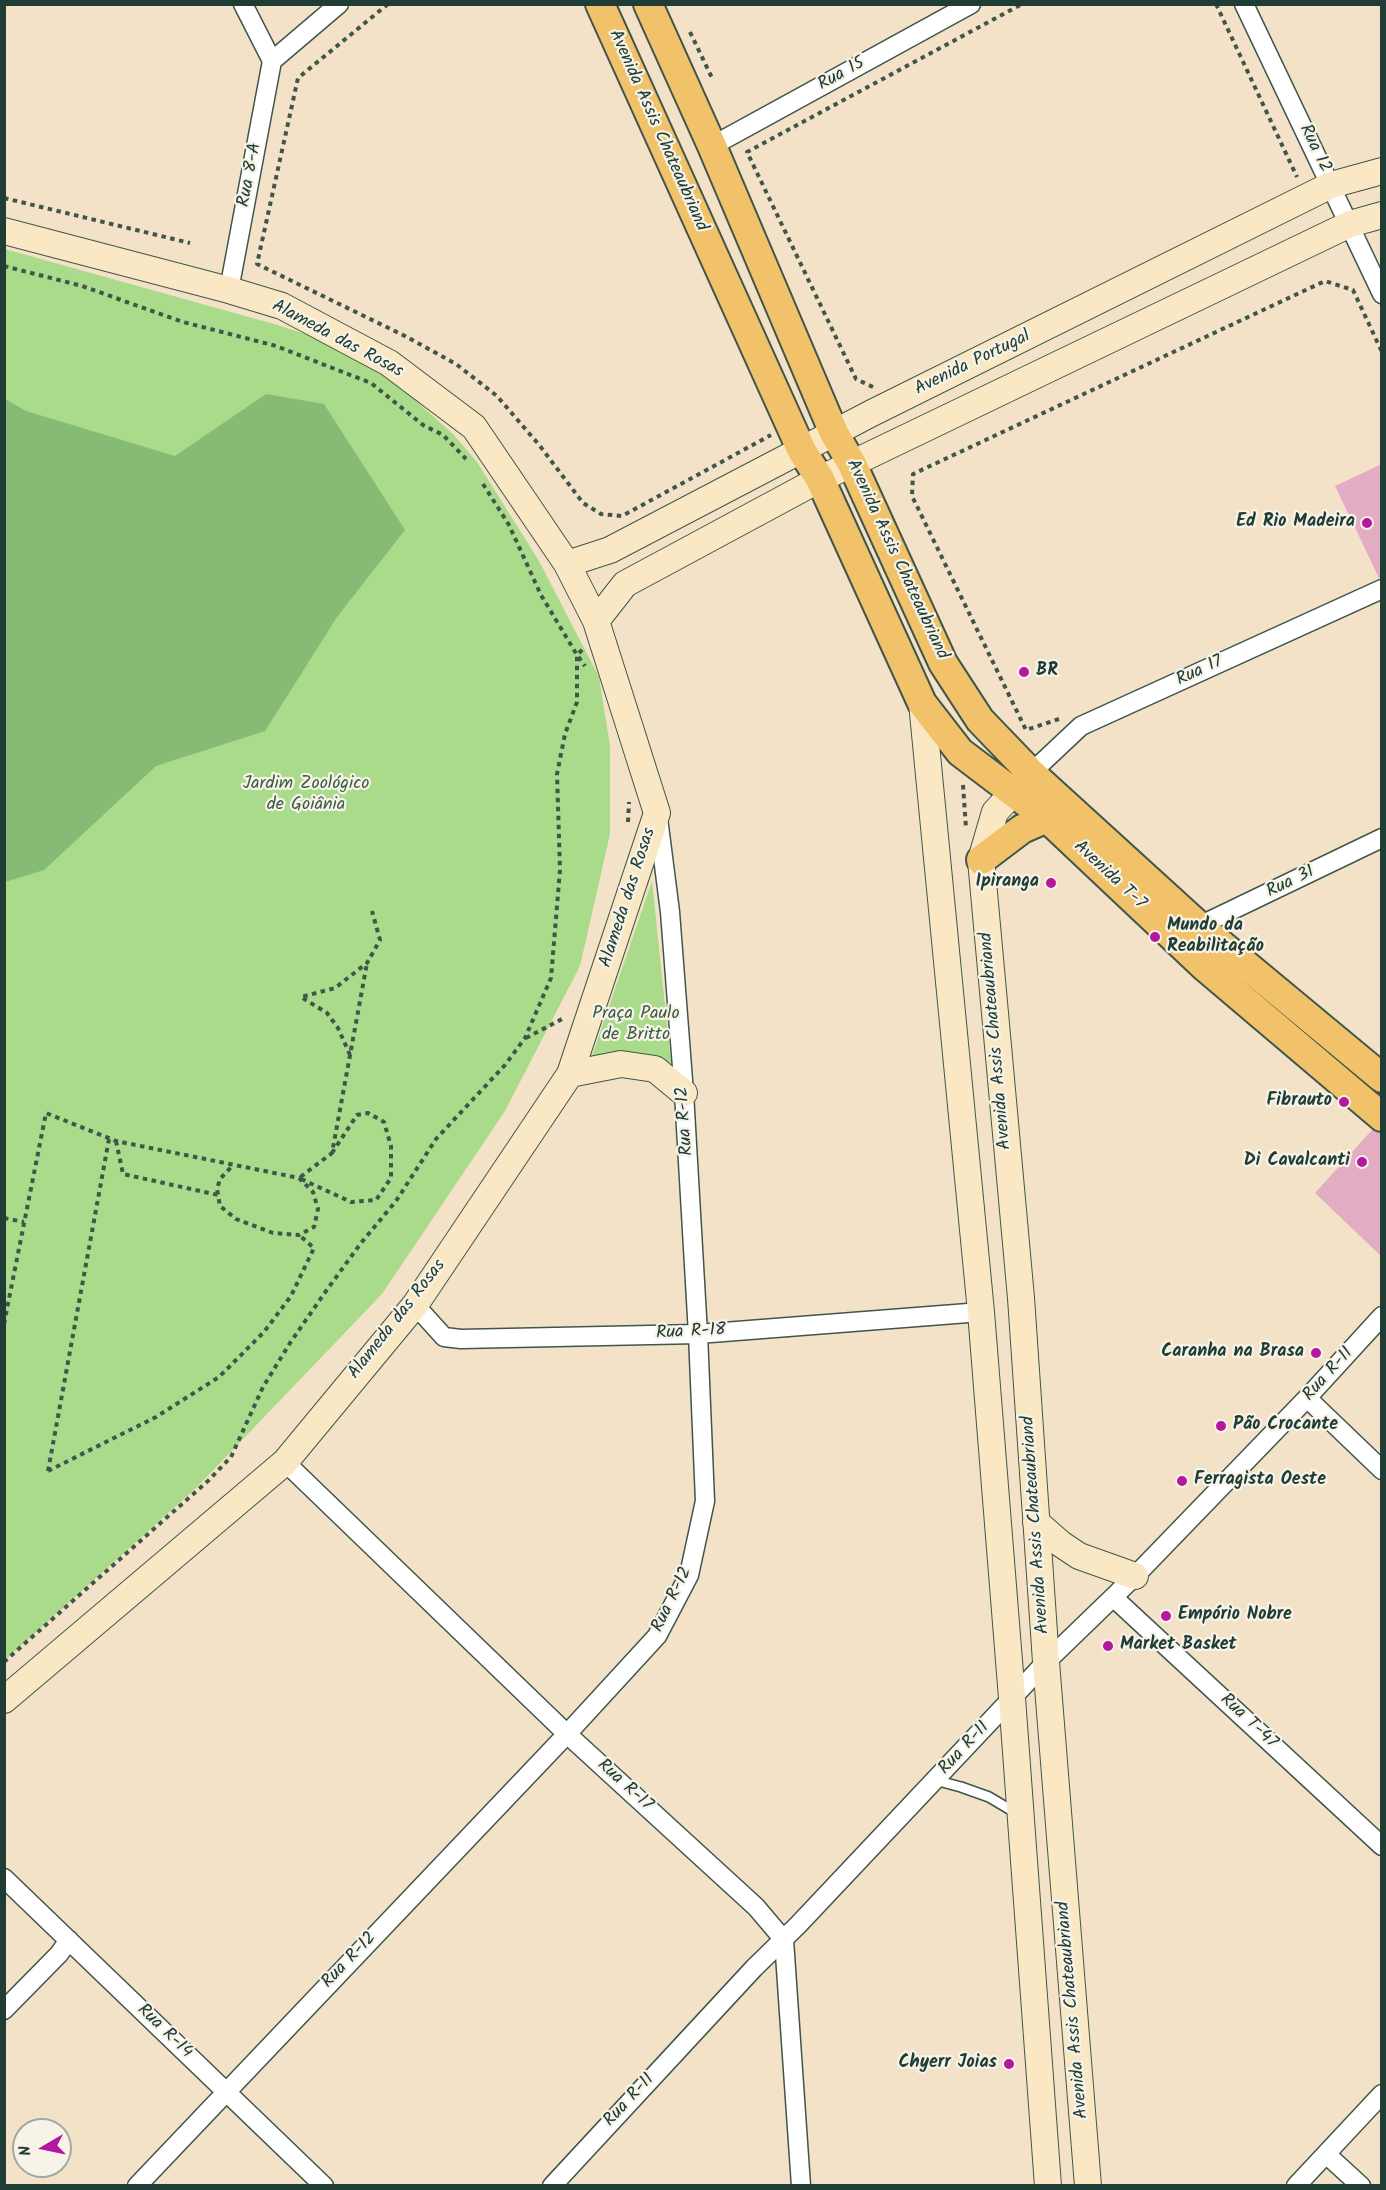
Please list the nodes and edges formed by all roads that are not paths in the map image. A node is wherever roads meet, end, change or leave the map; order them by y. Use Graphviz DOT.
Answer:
graph roads {
  1 [pos="243,4"];
  2 [pos="339,4"];
  3 [pos="600,4"];
  4 [pos="648,4"];
  5 [pos="971,4"];
  6 [pos="1244,4"];
  7 [pos="272,61"];
  8 [pos="712,146"];
  9 [pos="1382,171"];
  10 [pos="1331,185"];
  11 [pos="1382,215"];
  12 [pos="1350,224"];
  13 [pos="4,231"];
  14 [pos="229,290"];
  15 [pos="1382,294"];
  16 [pos="834,433"];
  17 [pos="802,451"];
  18 [pos="852,464"];
  19 [pos="820,479"];
  20 [pos="610,550"];
  21 [pos="567,564"];
  22 [pos="625,584"];
  23 [pos="1382,589"];
  24 [pos="598,626"];
  25 [pos="922,703"];
  26 [pos="1022,783"];
  27 [pos="657,813"];
  28 [pos="1047,818"];
  29 [pos="1382,838"];
  30 [pos="981,860"];
  31 [pos="1199,926"];
  32 [pos="570,1074"];
  33 [pos="1382,1078"];
  34 [pos="684,1093"];
  35 [pos="1382,1117"];
  36 [pos="415,1305"];
  37 [pos="981,1312"];
  38 [pos="1382,1316"];
  39 [pos="698,1334"];
  40 [pos="1307,1398"];
  41 [pos="285,1462"];
  42 [pos="1382,1470"];
  43 [pos="1036,1522"];
  44 [pos="1135,1576"];
  45 [pos="1114,1598"];
  46 [pos="1046,1662"];
  47 [pos="1012,1698"];
  48 [pos="4,1700"];
  49 [pos="567,1734"];
  50 [pos="935,1780"];
  51 [pos="1021,1816"];
  52 [pos="1382,1846"];
  53 [pos="4,1878"];
  54 [pos="69,1940"];
  55 [pos="784,1940"];
  56 [pos="4,2010"];
  57 [pos="226,2092"];
  58 [pos="1382,2094"];
  59 [pos="1326,2154"];
  60 [pos="137,2186"];
  61 [pos="324,2186"];
  62 [pos="552,2186"];
  63 [pos="801,2186"];
  64 [pos="1048,2186"];
  65 [pos="1088,2186"];
  66 [pos="1296,2186"];
  67 [pos="1361,2186"];
  1 -- 7 [label="street"];
  2 -- 7 [label="street"];
  3 -- 17 [label="main road, Avenida Assis Chateaubriand"];
  4 -- 8 [label="main road, Avenida Assis Chateaubriand"];
  5 -- 8 [label="street, Rua 15"];
  6 -- 10 [label="street, Rua 12"];
  7 -- 14 [label="street, Rua 8-A"];
  8 -- 16 [label="main road, Avenida Assis Chateaubriand"];
  9 -- 10 [label="main road, Avenida Portugal"];
  10 -- 12 [label="street, Rua 12"];
  10 -- 16 [label="main road, Avenida Portugal"];
  11 -- 12 [label="main road, Avenida Portugal"];
  12 -- 15 [label="street, Rua 12"];
  12 -- 18 [label="main road, Avenida Portugal"];
  13 -- 14 [label="main road, Alameda das Rosas"];
  14 -- 21 [label="main road, Alameda das Rosas"];
  16 -- 17 [label="main road, Avenida Portugal"];
  16 -- 18 [label="main road, Avenida Assis Chateaubriand"];
  17 -- 19 [label="main road, Avenida Assis Chateaubriand"];
  17 -- 20 [label="main road, Avenida Portugal"];
  18 -- 19 [label="main road, Avenida Portugal"];
  18 -- 26 [label="main road, Avenida Assis Chateaubriand"];
  19 -- 22 [label="main road, Avenida Portugal"];
  19 -- 25 [label="main road, Avenida Assis Chateaubriand"];
  20 -- 21 [label="main road, Avenida Portugal"];
  20 -- 22 [label="main road"];
  21 -- 24 [label="main road, Alameda das Rosas"];
  22 -- 24 [label="main road, Avenida Portugal"];
  23 -- 26 [label="street, Rua 17"];
  24 -- 27 [label="main road, Alameda das Rosas"];
  25 -- 26 [label="main road, Avenida T-7"];
  25 -- 37 [label="main road, Avenida Assis Chateaubriand"];
  26 -- 28 [label="main road, Avenida T-7"];
  26 -- 30 [label="main road, Avenida Assis Chateaubriand"];
  26 -- 31 [label="main road, Avenida T-7"];
  27 -- 32 [label="main road, Alameda das Rosas"];
  27 -- 34 [label="street, Rua R-12"];
  28 -- 30 [label="main road"];
  28 -- 35 [label="main road, Avenida T-7"];
  29 -- 31 [label="street, Rua 31"];
  30 -- 43 [label="main road, Avenida Assis Chateaubriand"];
  31 -- 33 [label="main road, Avenida T-7"];
  32 -- 34 [label="main road"];
  32 -- 36 [label="main road, Alameda das Rosas"];
  34 -- 39 [label="street, Rua R-12"];
  36 -- 39 [label="street, Rua R-18"];
  36 -- 41 [label="main road, Alameda das Rosas"];
  37 -- 39 [label="street, Rua R-18"];
  37 -- 47 [label="main road, Avenida Assis Chateaubriand"];
  38 -- 40 [label="street, Rua R-11"];
  39 -- 49 [label="street, Rua R-12"];
  40 -- 42 [label="street"];
  40 -- 44 [label="street, Rua R-11"];
  41 -- 48 [label="main road, Alameda das Rosas"];
  41 -- 49 [label="street, Rua R-17"];
  43 -- 44 [label="main road"];
  43 -- 46 [label="main road, Avenida Assis Chateaubriand"];
  44 -- 45 [label="street, Rua R-11"];
  45 -- 46 [label="street, Rua R-11"];
  45 -- 52 [label="street, Rua T-47"];
  46 -- 47 [label="street, Rua R-11"];
  46 -- 65 [label="main road, Avenida Assis Chateaubriand"];
  47 -- 50 [label="street, Rua R-11"];
  47 -- 51 [label="main road, Avenida Assis Chateaubriand"];
  49 -- 55 [label="street, Rua R-17"];
  49 -- 57 [label="street, Rua R-12"];
  50 -- 51 [label="lane"];
  50 -- 55 [label="street, Rua R-11"];
  51 -- 64 [label="main road, Avenida Assis Chateaubriand"];
  53 -- 54 [label="street, Rua R-14"];
  54 -- 56 [label="street"];
  54 -- 57 [label="street, Rua R-14"];
  55 -- 62 [label="street, Rua R-11"];
  55 -- 63 [label="street"];
  57 -- 60 [label="street, Rua R-12"];
  57 -- 61 [label="street, Rua R-14"];
  58 -- 59 [label="street"];
  59 -- 66 [label="street"];
  59 -- 67 [label="street"];
}
